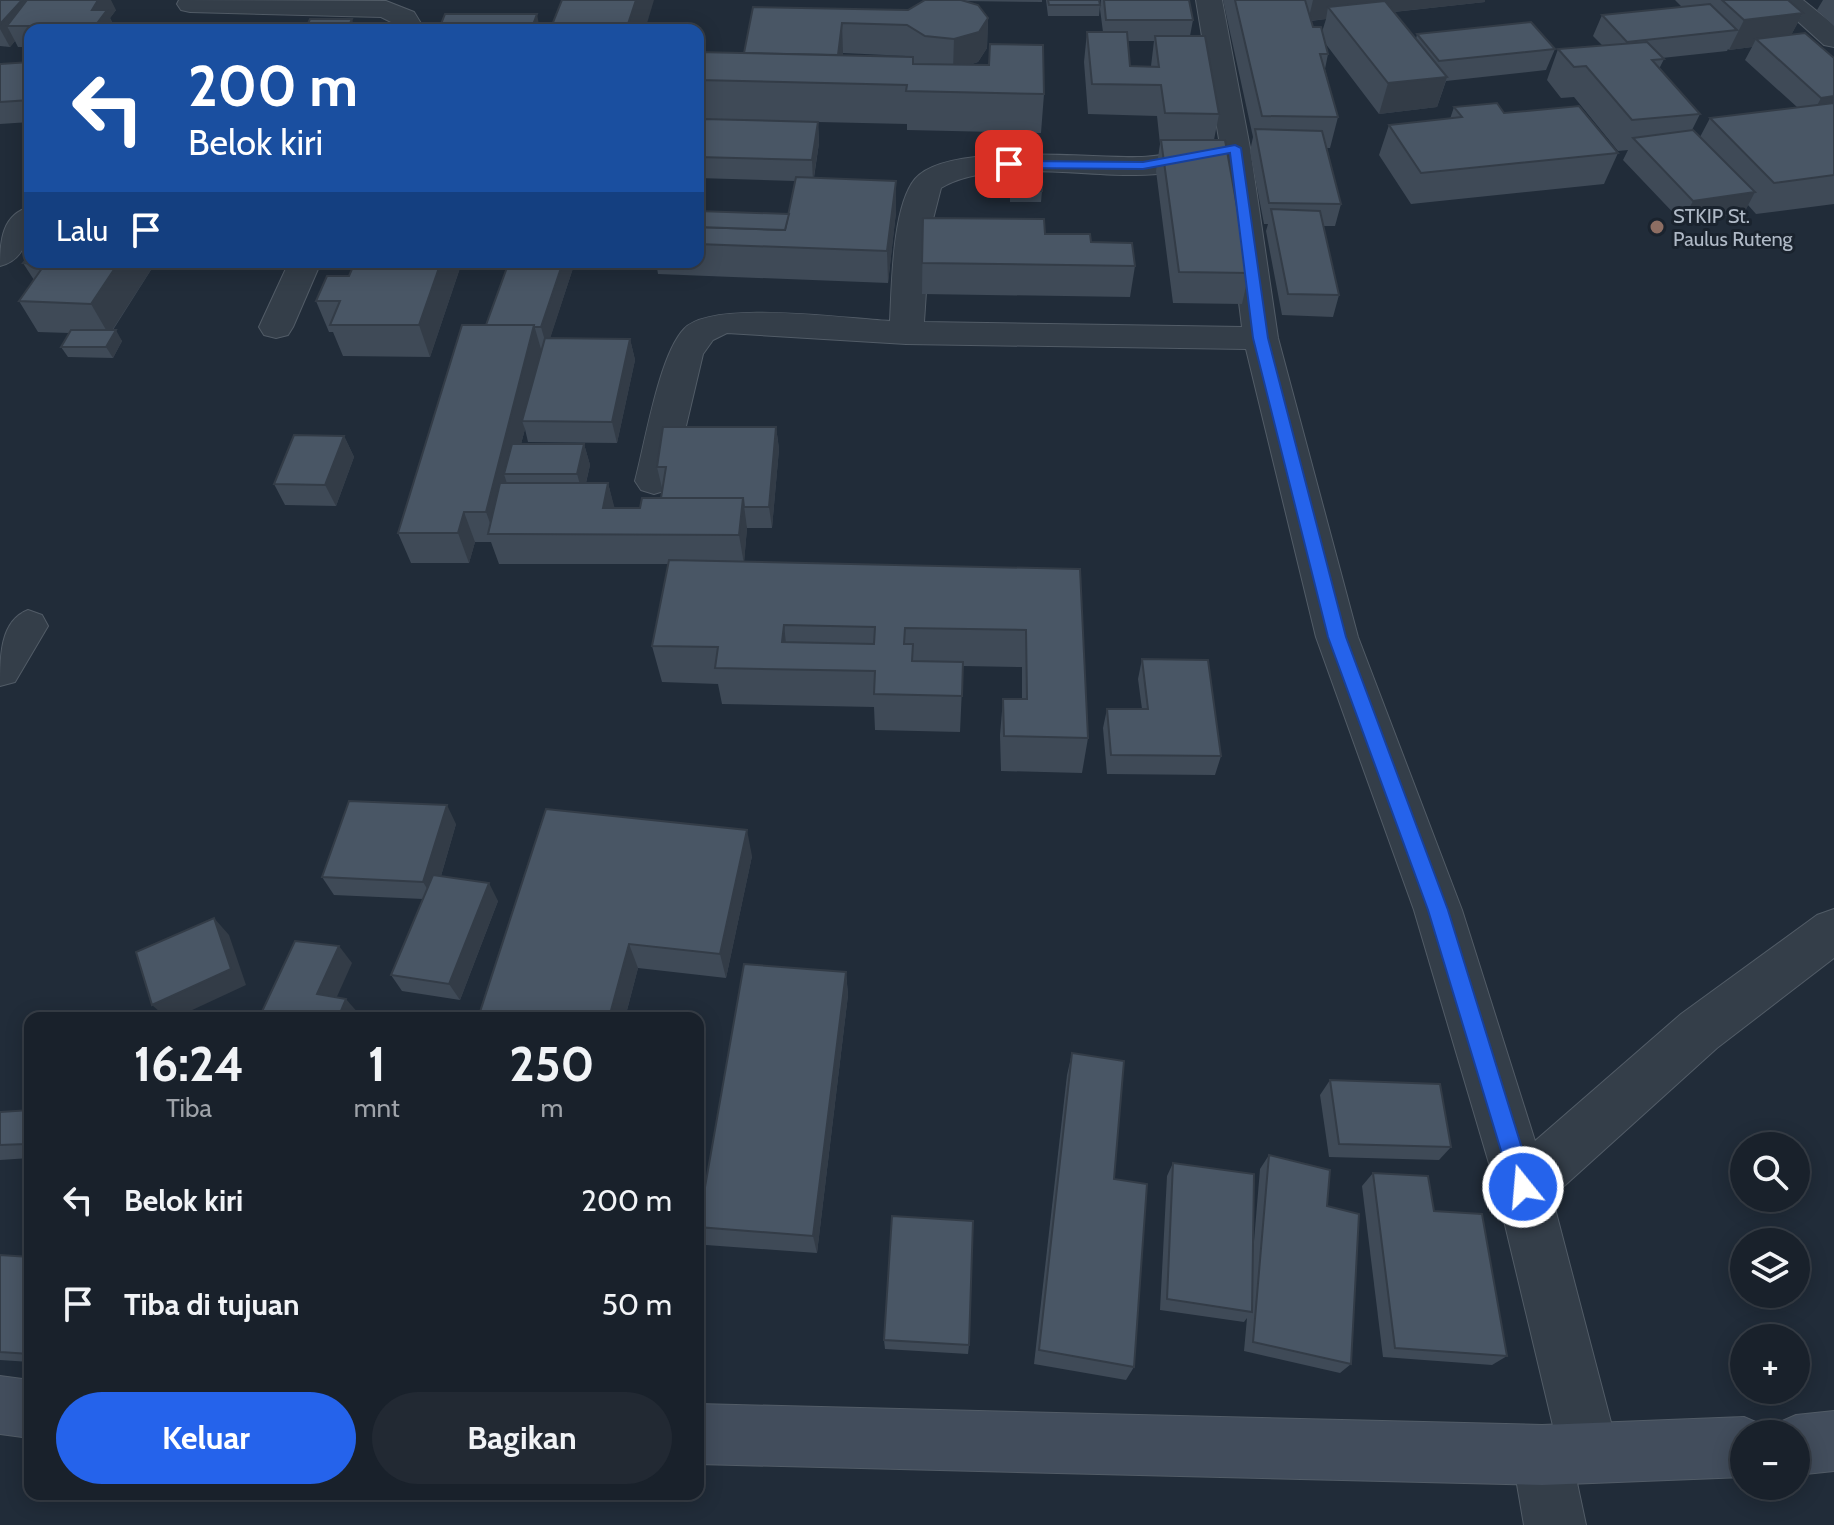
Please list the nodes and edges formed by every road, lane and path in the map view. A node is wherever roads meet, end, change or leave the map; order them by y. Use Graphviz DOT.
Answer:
graph roads {
  1 [pos="1209,0"];
  2 [pos="1787,0"];
  3 [pos="187,9"];
  4 [pos="408,24"];
  5 [pos="1834,39"];
  6 [pos="1235,148"];
  7 [pos="24,224"];
  8 [pos="0,256"];
  9 [pos="302,268"];
  10 [pos="276,327"];
  11 [pos="906,333"];
  12 [pos="1261,338"];
  13 [pos="654,481"];
  14 [pos="28,626"];
  15 [pos="0,670"];
  16 [pos="1834,930"];
  17 [pos="1523,1187"];
  18 [pos="0,1405"];
  19 [pos="24,1408"];
  20 [pos="704,1434"];
  21 [pos="1834,1441"];
  22 [pos="1810,1444"];
  23 [pos="1730,1448"];
  24 [pos="1566,1454"];
  25 [pos="1555,1525"];
  1 -- 6 [label="street"];
  2 -- 5 [label="street"];
  3 -- 4 [label="street"];
  6 -- 11 [label="street"];
  6 -- 12 [label="street"];
  7 -- 8 [label="street"];
  9 -- 10 [label="street"];
  11 -- 12 [label="street"];
  11 -- 13 [label="street"];
  12 -- 17 [label="street"];
  14 -- 15 [label="street"];
  16 -- 17 [label="street"];
  17 -- 24 [label="street"];
  18 -- 19 [label="street"];
  20 -- 24 [label="street"];
  21 -- 22 [label="street"];
  23 -- 24 [label="street"];
  24 -- 25 [label="street"];
}
